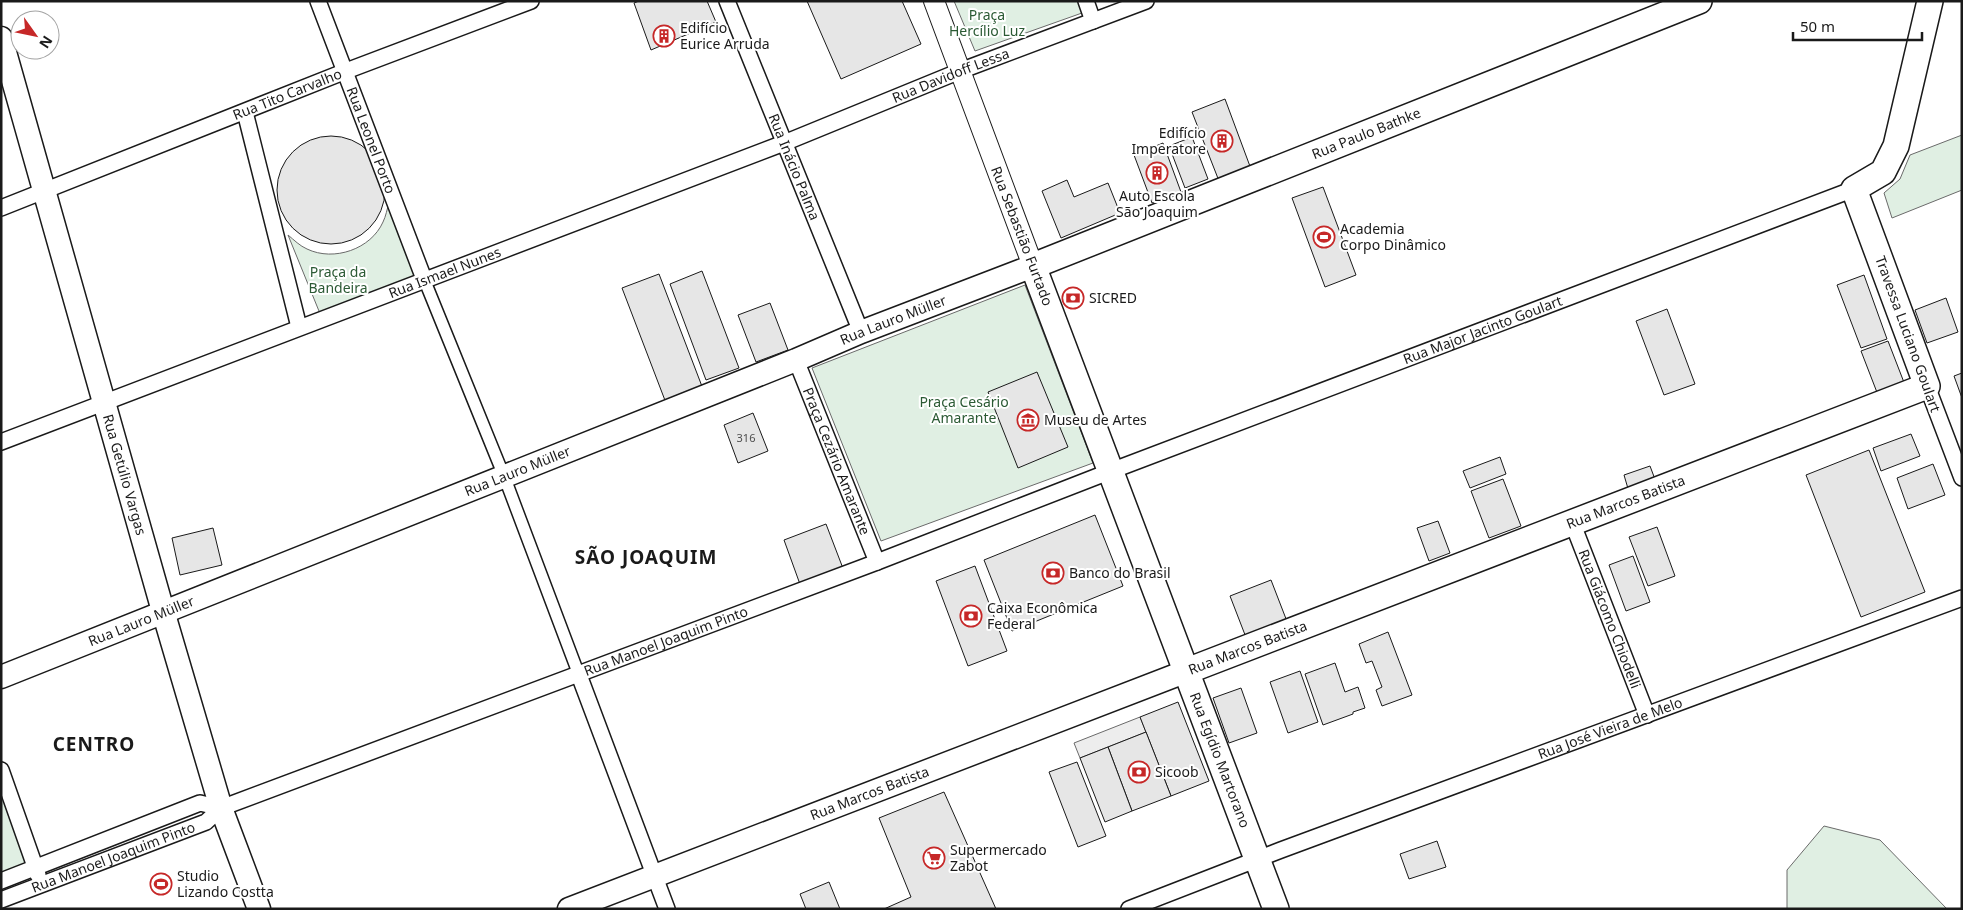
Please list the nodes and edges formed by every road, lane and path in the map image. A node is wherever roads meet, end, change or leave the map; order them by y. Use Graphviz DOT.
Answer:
graph roads {
  1 [pos="318,1"];
  2 [pos="531,1"];
  3 [pos="727,1"];
  4 [pos="934,1"];
  5 [pos="1086,1"];
  6 [pos="1146,1"];
  7 [pos="1699,1"];
  8 [pos="1930,1"];
  9 [pos="1093,22"];
  10 [pos="1,38"];
  11 [pos="346,71"];
  12 [pos="960,71"];
  13 [pos="244,112"];
  14 [pos="784,143"];
  15 [pos="1854,189"];
  16 [pos="45,191"];
  17 [pos="1,208"];
  18 [pos="1033,266"];
  19 [pos="424,279"];
  20 [pos="299,327"];
  21 [pos="861,332"];
  22 [pos="796,360"];
  23 [pos="1927,386"];
  24 [pos="104,401"];
  25 [pos="1,442"];
  26 [pos="1111,471"];
  27 [pos="504,476"];
  28 [pos="1962,478"];
  29 [pos="1572,522"];
  30 [pos="877,562"];
  31 [pos="1962,598"];
  32 [pos="163,611"];
  33 [pos="1186,671"];
  34 [pos="579,675"];
  35 [pos="1,676"];
  36 [pos="1647,715"];
  37 [pos="1,770"];
  38 [pos="220,808"];
  39 [pos="1258,859"];
  40 [pos="35,866"];
  41 [pos="654,876"];
  42 [pos="1,881"];
  43 [pos="41,884"];
  44 [pos="1,900"];
  45 [pos="258,909"];
  46 [pos="569,909"];
  47 [pos="667,909"];
  48 [pos="1129,909"];
  49 [pos="1276,909"];
  1 -- 11 [label="street, Rua Leonel Porto"];
  2 -- 11 [label="street, Rua Tito Carvalho"];
  3 -- 14 [label="street, Rua Inácio Palma"];
  4 -- 12 [label="street, Rua Sebastião Furtado"];
  5 -- 9 [label="street"];
  6 -- 9 [label="street, Rua Davidoff Lessa"];
  7 -- 18 [label="main road, Rua Paulo Bathke"];
  8 -- 15 [label="main road"];
  9 -- 12 [label="street, Rua Davidoff Lessa"];
  10 -- 16 [label="main road, Rua Getúlio Vargas"];
  11 -- 13 [label="street, Rua Tito Carvalho"];
  11 -- 19 [label="street, Rua Leonel Porto"];
  12 -- 14 [label="street, Rua Davidoff Lessa"];
  12 -- 18 [label="street, Rua Sebastião Furtado"];
  13 -- 16 [label="street, Rua Tito Carvalho"];
  13 -- 20 [label="street"];
  14 -- 19 [label="street, Rua Ismael Nunes"];
  14 -- 21 [label="street, Rua Inácio Palma"];
  15 -- 23 [label="main road, Travessa Luciano Goulart"];
  15 -- 26 [label="street, Rua Major Jacinto Goulart"];
  16 -- 17 [label="street, Rua Tito Carvalho"];
  16 -- 24 [label="main road, Rua Getúlio Vargas"];
  18 -- 21 [label="main road, Rua Lauro Müller"];
  18 -- 26 [label="main road, Rua Sebastião Furtado"];
  19 -- 20 [label="street, Rua Ismael Nunes"];
  19 -- 27 [label="street"];
  20 -- 24 [label="street, Rua Ismael Nunes"];
  21 -- 22 [label="main road, Rua Lauro Müller"];
  22 -- 27 [label="main road, Rua Lauro Müller"];
  22 -- 30 [label="street, Praça Cezário Amarante"];
  23 -- 28 [label="street, Travessa Luciano Goulart"];
  23 -- 29 [label="main road, Rua Marcos Batista"];
  24 -- 25 [label="street, Rua Ismael Nunes"];
  24 -- 32 [label="main road, Rua Getúlio Vargas"];
  26 -- 30 [label="street, Rua Manoel Joaquim Pinto"];
  26 -- 33 [label="main road, Rua Egídio Martorano"];
  27 -- 32 [label="main road, Rua Lauro Müller"];
  27 -- 34 [label="street"];
  29 -- 33 [label="main road, Rua Marcos Batista"];
  29 -- 36 [label="street, Rua Giácomo Chiodelli"];
  30 -- 34 [label="street, Rua Manoel Joaquim Pinto"];
  31 -- 36 [label="street, Rua José Vieira de Melo"];
  32 -- 35 [label="main road, Rua Lauro Müller"];
  32 -- 38 [label="main road, Rua Getúlio Vargas"];
  33 -- 39 [label="main road, Rua Egídio Martorano"];
  33 -- 41 [label="main road, Rua Marcos Batista"];
  34 -- 38 [label="street, Rua Manoel Joaquim Pinto"];
  34 -- 41 [label="street"];
  36 -- 39 [label="street, Rua José Vieira de Melo"];
  37 -- 40 [label="street"];
  38 -- 40 [label="street, Rua Manoel Joaquim Pinto"];
  38 -- 43 [label="street, Rua Manoel Joaquim Pinto"];
  38 -- 45 [label="main road, Rua Getúlio Vargas"];
  39 -- 48 [label="street, Rua José Vieira de Melo"];
  39 -- 49 [label="main road, Rua Egídio Martorano"];
  40 -- 42 [label="street, Rua Manoel Joaquim Pinto"];
  40 -- 43 [label="street"];
  41 -- 46 [label="main road, Rua Marcos Batista"];
  41 -- 47 [label="street"];
  43 -- 44 [label="street, Rua Manoel Joaquim Pinto"];
}
